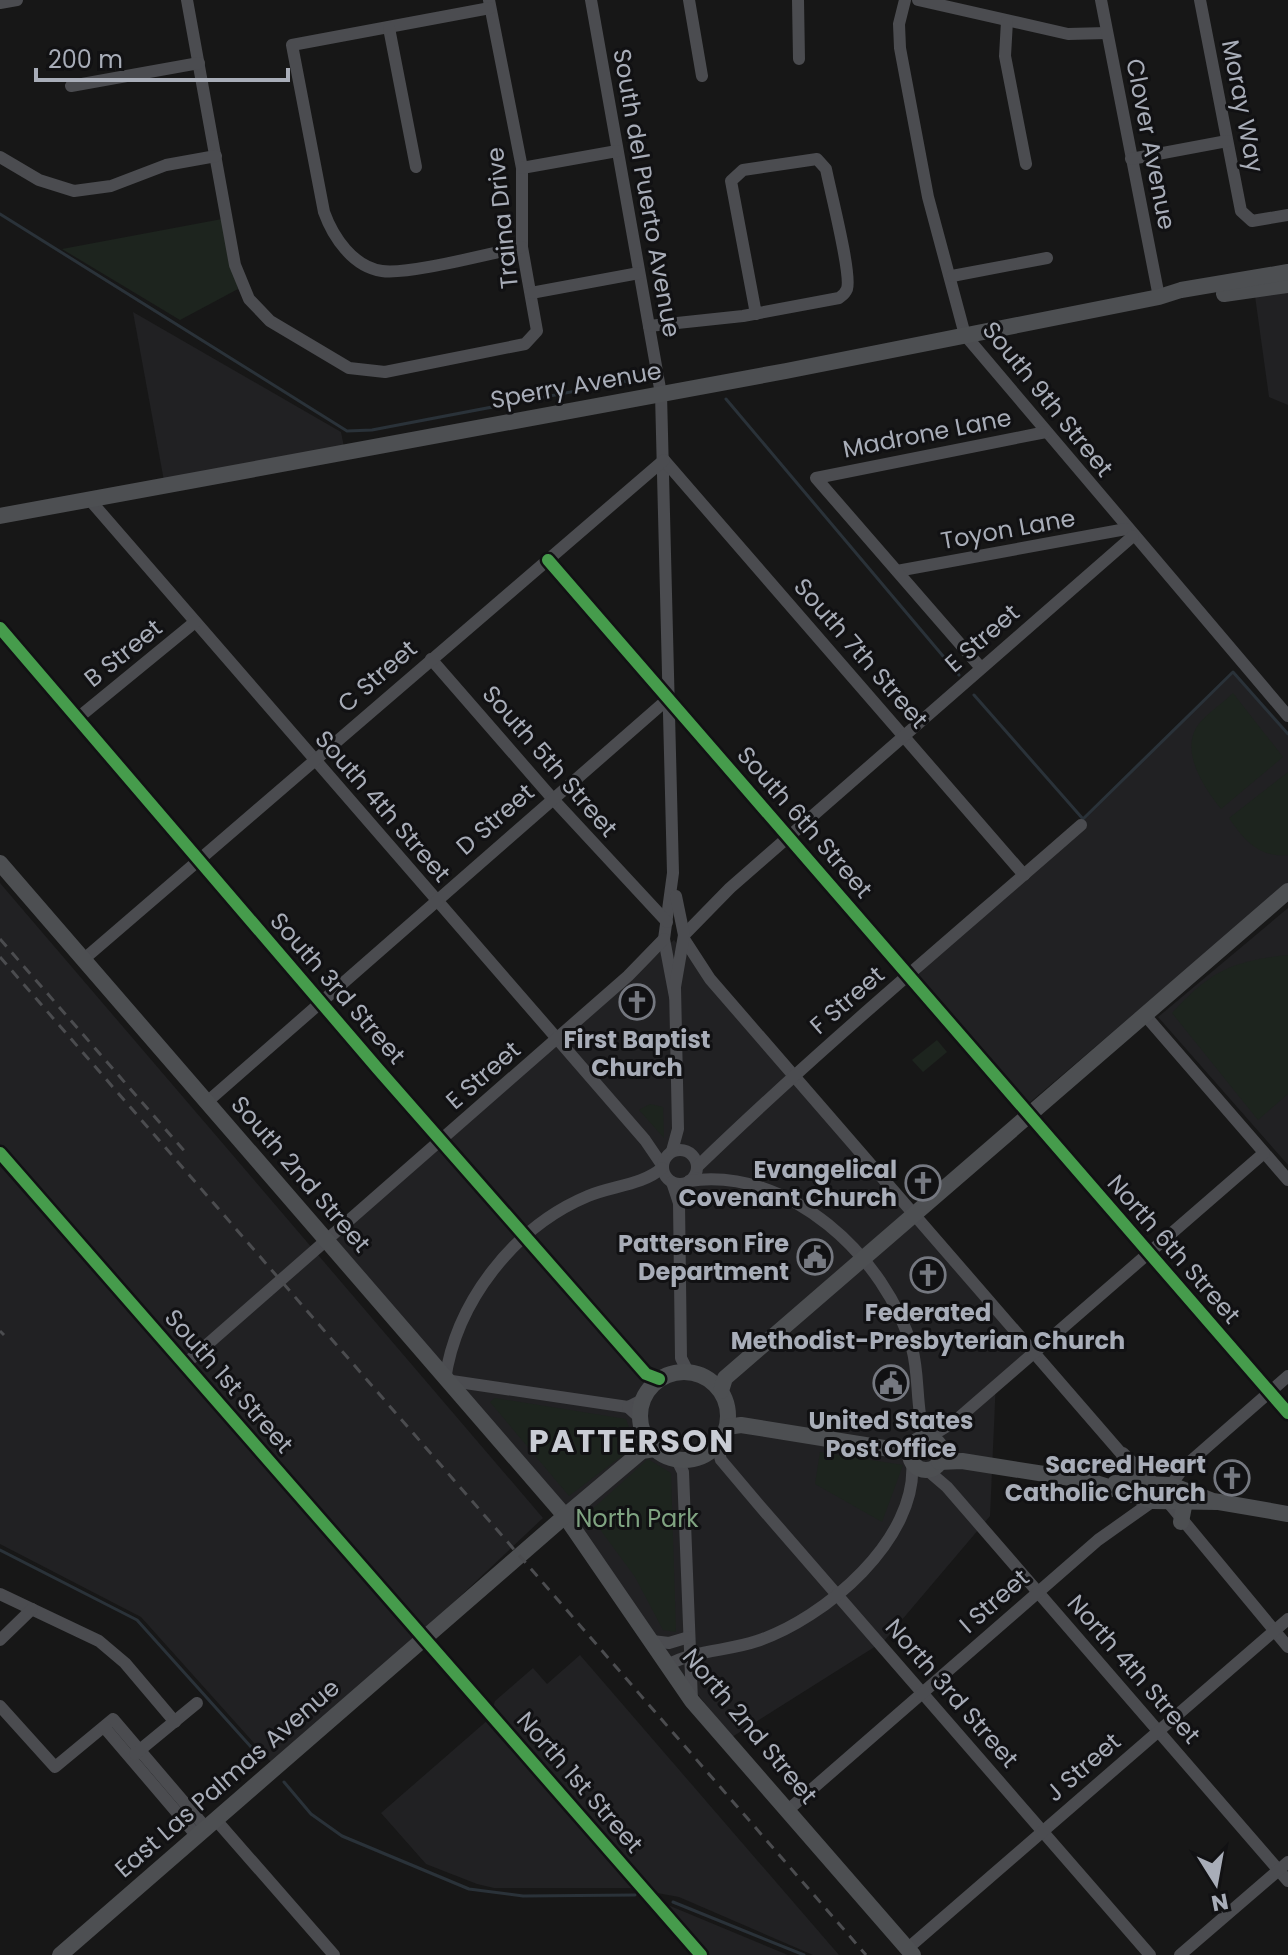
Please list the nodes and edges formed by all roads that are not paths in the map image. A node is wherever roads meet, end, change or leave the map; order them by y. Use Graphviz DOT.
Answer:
graph roads {
  1 [pos="17,0"];
  2 [pos="187,0"];
  3 [pos="591,0"];
  4 [pos="689,0"];
  5 [pos="798,0"];
  6 [pos="905,0"];
  7 [pos="918,0"];
  8 [pos="1101,0"];
  9 [pos="1200,0"];
  10 [pos="0,3"];
  11 [pos="489,4"];
  12 [pos="1007,21"];
  13 [pos="389,28"];
  14 [pos="1107,33"];
  15 [pos="799,59"];
  16 [pos="199,63"];
  17 [pos="702,76"];
  18 [pos="71,86"];
  19 [pos="1227,141"];
  20 [pos="617,151"];
  21 [pos="216,156"];
  22 [pos="0,157"];
  23 [pos="1131,159"];
  24 [pos="1026,164"];
  25 [pos="416,167"];
  26 [pos="522,168"];
  27 [pos="1288,215"];
  28 [pos="522,247"];
  29 [pos="1047,258"];
  30 [pos="1288,272"];
  31 [pos="639,273"];
  32 [pos="952,276"];
  33 [pos="1288,285"];
  34 [pos="531,293"];
  35 [pos="1159,297"];
  36 [pos="756,314"];
  37 [pos="649,326"];
  38 [pos="965,335"];
  39 [pos="661,394"];
  40 [pos="1046,432"];
  41 [pos="664,460"];
  42 [pos="89,499"];
  43 [pos="0,516"];
  44 [pos="1130,533"];
  45 [pos="548,560"];
  46 [pos="897,571"];
  47 [pos="195,622"];
  48 [pos="0,628"];
  49 [pos="431,659"];
  50 [pos="981,668"];
  51 [pos="669,698"];
  52 [pos="1288,716"];
  53 [pos="79,717"];
  54 [pos="904,736"];
  55 [pos="314,760"];
  56 [pos="552,798"];
  57 [pos="1081,825"];
  58 [pos="789,837"];
  59 [pos="198,860"];
  60 [pos="0,863"];
  61 [pos="673,873"];
  62 [pos="1024,875"];
  63 [pos="1288,891"];
  64 [pos="636,892"];
  65 [pos="672,894"];
  66 [pos="436,900"];
  67 [pos="717,900"];
  68 [pos="655,910"];
  69 [pos="671,926"];
  70 [pos="684,937"];
  71 [pos="673,955"];
  72 [pos="84,959"];
  73 [pos="691,965"];
  74 [pos="628,976"];
  75 [pos="909,976"];
  76 [pos="710,979"];
  77 [pos="675,992"];
  78 [pos="319,1001"];
  79 [pos="1144,1014"];
  80 [pos="557,1039"];
  81 [pos="794,1076"];
  82 [pos="207,1102"];
  83 [pos="1028,1114"];
  84 [pos="442,1139"];
  85 [pos="715,1146"];
  86 [pos="0,1153"];
  87 [pos="1264,1153"];
  88 [pos="675,1167"];
  89 [pos="697,1168"];
  90 [pos="720,1180"];
  91 [pos="1288,1180"];
  92 [pos="913,1214"];
  93 [pos="526,1235"];
  94 [pos="326,1239"];
  95 [pos="1148,1253"];
  96 [pos="863,1257"];
  97 [pos="1033,1353"];
  98 [pos="185,1364"];
  99 [pos="1288,1376"];
  100 [pos="445,1380"];
  101 [pos="719,1383"];
  102 [pos="656,1386"];
  103 [pos="1269,1392"];
  104 [pos="1288,1413"];
  105 [pos="732,1422"];
  106 [pos="647,1446"];
  107 [pos="715,1453"];
  108 [pos="926,1453"];
  109 [pos="1124,1459"];
  110 [pos="684,1464"];
  111 [pos="1155,1492"];
  112 [pos="1288,1514"];
  113 [pos="565,1516"];
  114 [pos="1183,1524"];
  115 [pos="1038,1592"];
  116 [pos="0,1594"];
  117 [pos="838,1596"];
  118 [pos="32,1609"];
  119 [pos="1288,1619"];
  120 [pos="1274,1631"];
  121 [pos="689,1637"];
  122 [pos="426,1638"];
  123 [pos="0,1640"];
  124 [pos="652,1641"];
  125 [pos="1288,1647"];
  126 [pos="690,1656"];
  127 [pos="668,1665"];
  128 [pos="923,1692"];
  129 [pos="692,1701"];
  130 [pos="197,1703"];
  131 [pos="0,1706"];
  132 [pos="175,1722"];
  133 [pos="1159,1731"];
  134 [pos="135,1754"];
  135 [pos="788,1810"];
  136 [pos="206,1828"];
  137 [pos="1044,1831"];
  138 [pos="1283,1866"];
  139 [pos="1288,1881"];
  140 [pos="910,1952"];
  141 [pos="60,1955"];
  142 [pos="334,1955"];
  143 [pos="701,1955"];
  144 [pos="1150,1955"];
  145 [pos="1180,1955"];
  1 -- 10 [label="street"];
  2 -- 16 [label="street"];
  3 -- 20 [label="street, South del Puerto Avenue"];
  4 -- 17 [label="street"];
  5 -- 15 [label="street"];
  6 -- 32 [label="street, South 9th Street"];
  7 -- 12 [label="street"];
  8 -- 14 [label="street, Clover Avenue"];
  9 -- 19 [label="street, Moray Way"];
  11 -- 13 [label="street"];
  11 -- 26 [label="street, Traina Drive"];
  12 -- 14 [label="street"];
  12 -- 24 [label="street"];
  13 -- 25 [label="street"];
  13 -- 28 [label="street"];
  14 -- 23 [label="street, Clover Avenue"];
  16 -- 18 [label="street"];
  16 -- 21 [label="street"];
  19 -- 23 [label="street"];
  19 -- 27 [label="street, Moray Way"];
  20 -- 26 [label="street"];
  20 -- 31 [label="street, South del Puerto Avenue"];
  21 -- 22 [label="street"];
  21 -- 34 [label="street, Traina Drive"];
  23 -- 35 [label="street, Clover Avenue"];
  26 -- 28 [label="street, Traina Drive"];
  28 -- 34 [label="street, Traina Drive"];
  29 -- 32 [label="street"];
  30 -- 35 [label="main road, Sperry Avenue"];
  31 -- 34 [label="street"];
  31 -- 37 [label="street, South del Puerto Avenue"];
  32 -- 38 [label="street, South 9th Street"];
  33 -- 35 [label="main road, Sperry Avenue"];
  35 -- 38 [label="main road, Sperry Avenue"];
  36 -- 36 [label="street"];
  36 -- 37 [label="street"];
  37 -- 39 [label="street, South del Puerto Avenue"];
  38 -- 39 [label="main road, Sperry Avenue"];
  38 -- 40 [label="street, South 9th Street"];
  39 -- 41 [label="street, South del Puerto Avenue"];
  39 -- 42 [label="main road, Sperry Avenue"];
  40 -- 44 [label="street, South 9th Street"];
  40 -- 46 [label="street, Madrone Lane"];
  41 -- 45 [label="street, C Street"];
  41 -- 51 [label="street, South del Puerto Avenue"];
  41 -- 54 [label="street, South 7th Street"];
  42 -- 43 [label="main road, Sperry Avenue"];
  42 -- 47 [label="street, South 4th Street"];
  44 -- 46 [label="street, Toyon Lane"];
  44 -- 50 [label="street, E Street"];
  44 -- 52 [label="street, South 9th Street"];
  45 -- 49 [label="street, C Street"];
  45 -- 51 [label="street, South 6th Street"];
  46 -- 50 [label="street"];
  47 -- 53 [label="street, B Street"];
  47 -- 55 [label="street, South 4th Street"];
  48 -- 53 [label="street, South 3rd Street"];
  49 -- 55 [label="street, C Street"];
  49 -- 56 [label="street, South 5th Street"];
  50 -- 54 [label="street, E Street"];
  51 -- 56 [label="street, D Street"];
  51 -- 58 [label="street, South 6th Street"];
  51 -- 61 [label="street, South del Puerto Avenue"];
  53 -- 59 [label="street, South 3rd Street"];
  54 -- 58 [label="street, E Street"];
  54 -- 62 [label="street, South 7th Street"];
  55 -- 59 [label="street, C Street"];
  55 -- 66 [label="street, South 4th Street"];
  56 -- 64 [label="street, South 5th Street"];
  56 -- 66 [label="street, D Street"];
  57 -- 62 [label="street, F Street"];
  58 -- 67 [label="street, E Street"];
  58 -- 75 [label="street, South 6th Street"];
  59 -- 72 [label="street, C Street"];
  59 -- 78 [label="street, South 3rd Street"];
  60 -- 72 [label="main road, South 2nd Street"];
  61 -- 65 [label="street, South del Puerto Avenue"];
  61 -- 69 [label="street, South del Puerto Avenue"];
  62 -- 75 [label="street, F Street"];
  63 -- 79 [label="main road"];
  64 -- 68 [label="street, South 5th Street"];
  64 -- 69 [label="street, South 5th Street"];
  65 -- 68 [label="street"];
  65 -- 69 [label="street, South del Puerto Avenue"];
  66 -- 78 [label="street, D Street"];
  66 -- 80 [label="street, South 4th Street"];
  67 -- 69 [label="street, E Street"];
  67 -- 70 [label="street, E Street"];
  68 -- 69 [label="street, South 5th Street"];
  69 -- 70 [label="street, South del Puerto Avenue"];
  69 -- 71 [label="street, South del Puerto Avenue"];
  69 -- 74 [label="street, E Street"];
  70 -- 71 [label="street, South del Puerto Avenue"];
  70 -- 76 [label="street"];
  71 -- 73 [label="street"];
  71 -- 74 [label="street, E Street"];
  71 -- 77 [label="street, South del Puerto Avenue"];
  72 -- 82 [label="main road, South 2nd Street"];
  73 -- 76 [label="street"];
  73 -- 77 [label="street"];
  74 -- 80 [label="street, E Street"];
  75 -- 81 [label="street, F Street"];
  75 -- 83 [label="street, South 6th Street"];
  76 -- 81 [label="street"];
  77 -- 88 [label="street, South del Puerto Avenue"];
  78 -- 82 [label="street, D Street"];
  78 -- 84 [label="street, South 3rd Street"];
  79 -- 83 [label="main road"];
  79 -- 87 [label="street"];
  80 -- 84 [label="street, E Street"];
  80 -- 88 [label="street, South 4th Street"];
  81 -- 85 [label="street, F Street"];
  81 -- 92 [label="street"];
  82 -- 94 [label="main road, South 2nd Street"];
  83 -- 92 [label="main road"];
  83 -- 95 [label="street, North 6th Street"];
  84 -- 93 [label="street, South 3rd Street"];
  84 -- 94 [label="street, E Street"];
  85 -- 88 [label="street, F Street"];
  85 -- 89 [label="street, F Street"];
  86 -- 98 [label="street, South 1st Street"];
  87 -- 91 [label="street"];
  87 -- 95 [label="street"];
  88 -- 89 [label="street, South del Puerto Avenue"];
  88 -- 90 [label="street"];
  88 -- 93 [label="street"];
  88 -- 102 [label="street"];
  89 -- 90 [label="street"];
  90 -- 96 [label="street"];
  92 -- 96 [label="main road"];
  92 -- 97 [label="street"];
  93 -- 100 [label="street"];
  93 -- 102 [label="street, South 3rd Street"];
  94 -- 98 [label="street, E Street"];
  94 -- 100 [label="main road, South 2nd Street"];
  95 -- 97 [label="street"];
  95 -- 103 [label="street, North 6th Street"];
  96 -- 101 [label="main road"];
  96 -- 108 [label="street"];
  97 -- 108 [label="street"];
  97 -- 109 [label="street"];
  98 -- 122 [label="street, South 1st Street"];
  99 -- 103 [label="street, I Street"];
  100 -- 102 [label="street"];
  100 -- 113 [label="main road, South 2nd Street"];
  101 -- 102 [label="main road"];
  101 -- 105 [label="main road"];
  102 -- 106 [label="main road"];
  103 -- 104 [label="street, North 6th Street"];
  103 -- 111 [label="street, I Street"];
  105 -- 107 [label="main road"];
  105 -- 108 [label="main road"];
  106 -- 110 [label="main road"];
  106 -- 113 [label="main road, East Las Palmas Avenue"];
  107 -- 110 [label="main road"];
  107 -- 117 [label="street, North 3rd Street"];
  108 -- 111 [label="main road"];
  108 -- 115 [label="street, North 4th Street"];
  108 -- 117 [label="street"];
  109 -- 111 [label="street"];
  109 -- 111 [label="main road"];
  110 -- 121 [label="street"];
  111 -- 112 [label="main road"];
  111 -- 114 [label="main road"];
  111 -- 114 [label="street"];
  111 -- 115 [label="street, I Street"];
  113 -- 122 [label="main road, East Las Palmas Avenue"];
  113 -- 124 [label="main road, North 2nd Street"];
  114 -- 120 [label="street"];
  115 -- 128 [label="street, I Street"];
  115 -- 133 [label="street, North 4th Street"];
  116 -- 118 [label="street"];
  117 -- 126 [label="street"];
  117 -- 128 [label="street, North 3rd Street"];
  118 -- 123 [label="street"];
  118 -- 132 [label="street"];
  119 -- 120 [label="street, J Street"];
  120 -- 125 [label="street"];
  120 -- 133 [label="street, J Street"];
  121 -- 124 [label="street"];
  121 -- 126 [label="street"];
  122 -- 136 [label="main road, East Las Palmas Avenue"];
  122 -- 143 [label="street, North 1st Street"];
  124 -- 127 [label="main road, North 2nd Street"];
  126 -- 127 [label="street"];
  126 -- 129 [label="street"];
  127 -- 129 [label="main road, North 2nd Street"];
  128 -- 135 [label="street, I Street"];
  128 -- 137 [label="street, North 3rd Street"];
  129 -- 135 [label="main road, North 2nd Street"];
  130 -- 132 [label="street"];
  131 -- 134 [label="street"];
  132 -- 134 [label="street"];
  133 -- 137 [label="street, J Street"];
  133 -- 138 [label="street, North 4th Street"];
  134 -- 136 [label="street"];
  135 -- 140 [label="main road, North 2nd Street"];
  136 -- 141 [label="main road, East Las Palmas Avenue"];
  136 -- 142 [label="street"];
  137 -- 140 [label="street, J Street"];
  137 -- 144 [label="street, North 3rd Street"];
  138 -- 139 [label="street, North 4th Street"];
  138 -- 145 [label="street"];
}
